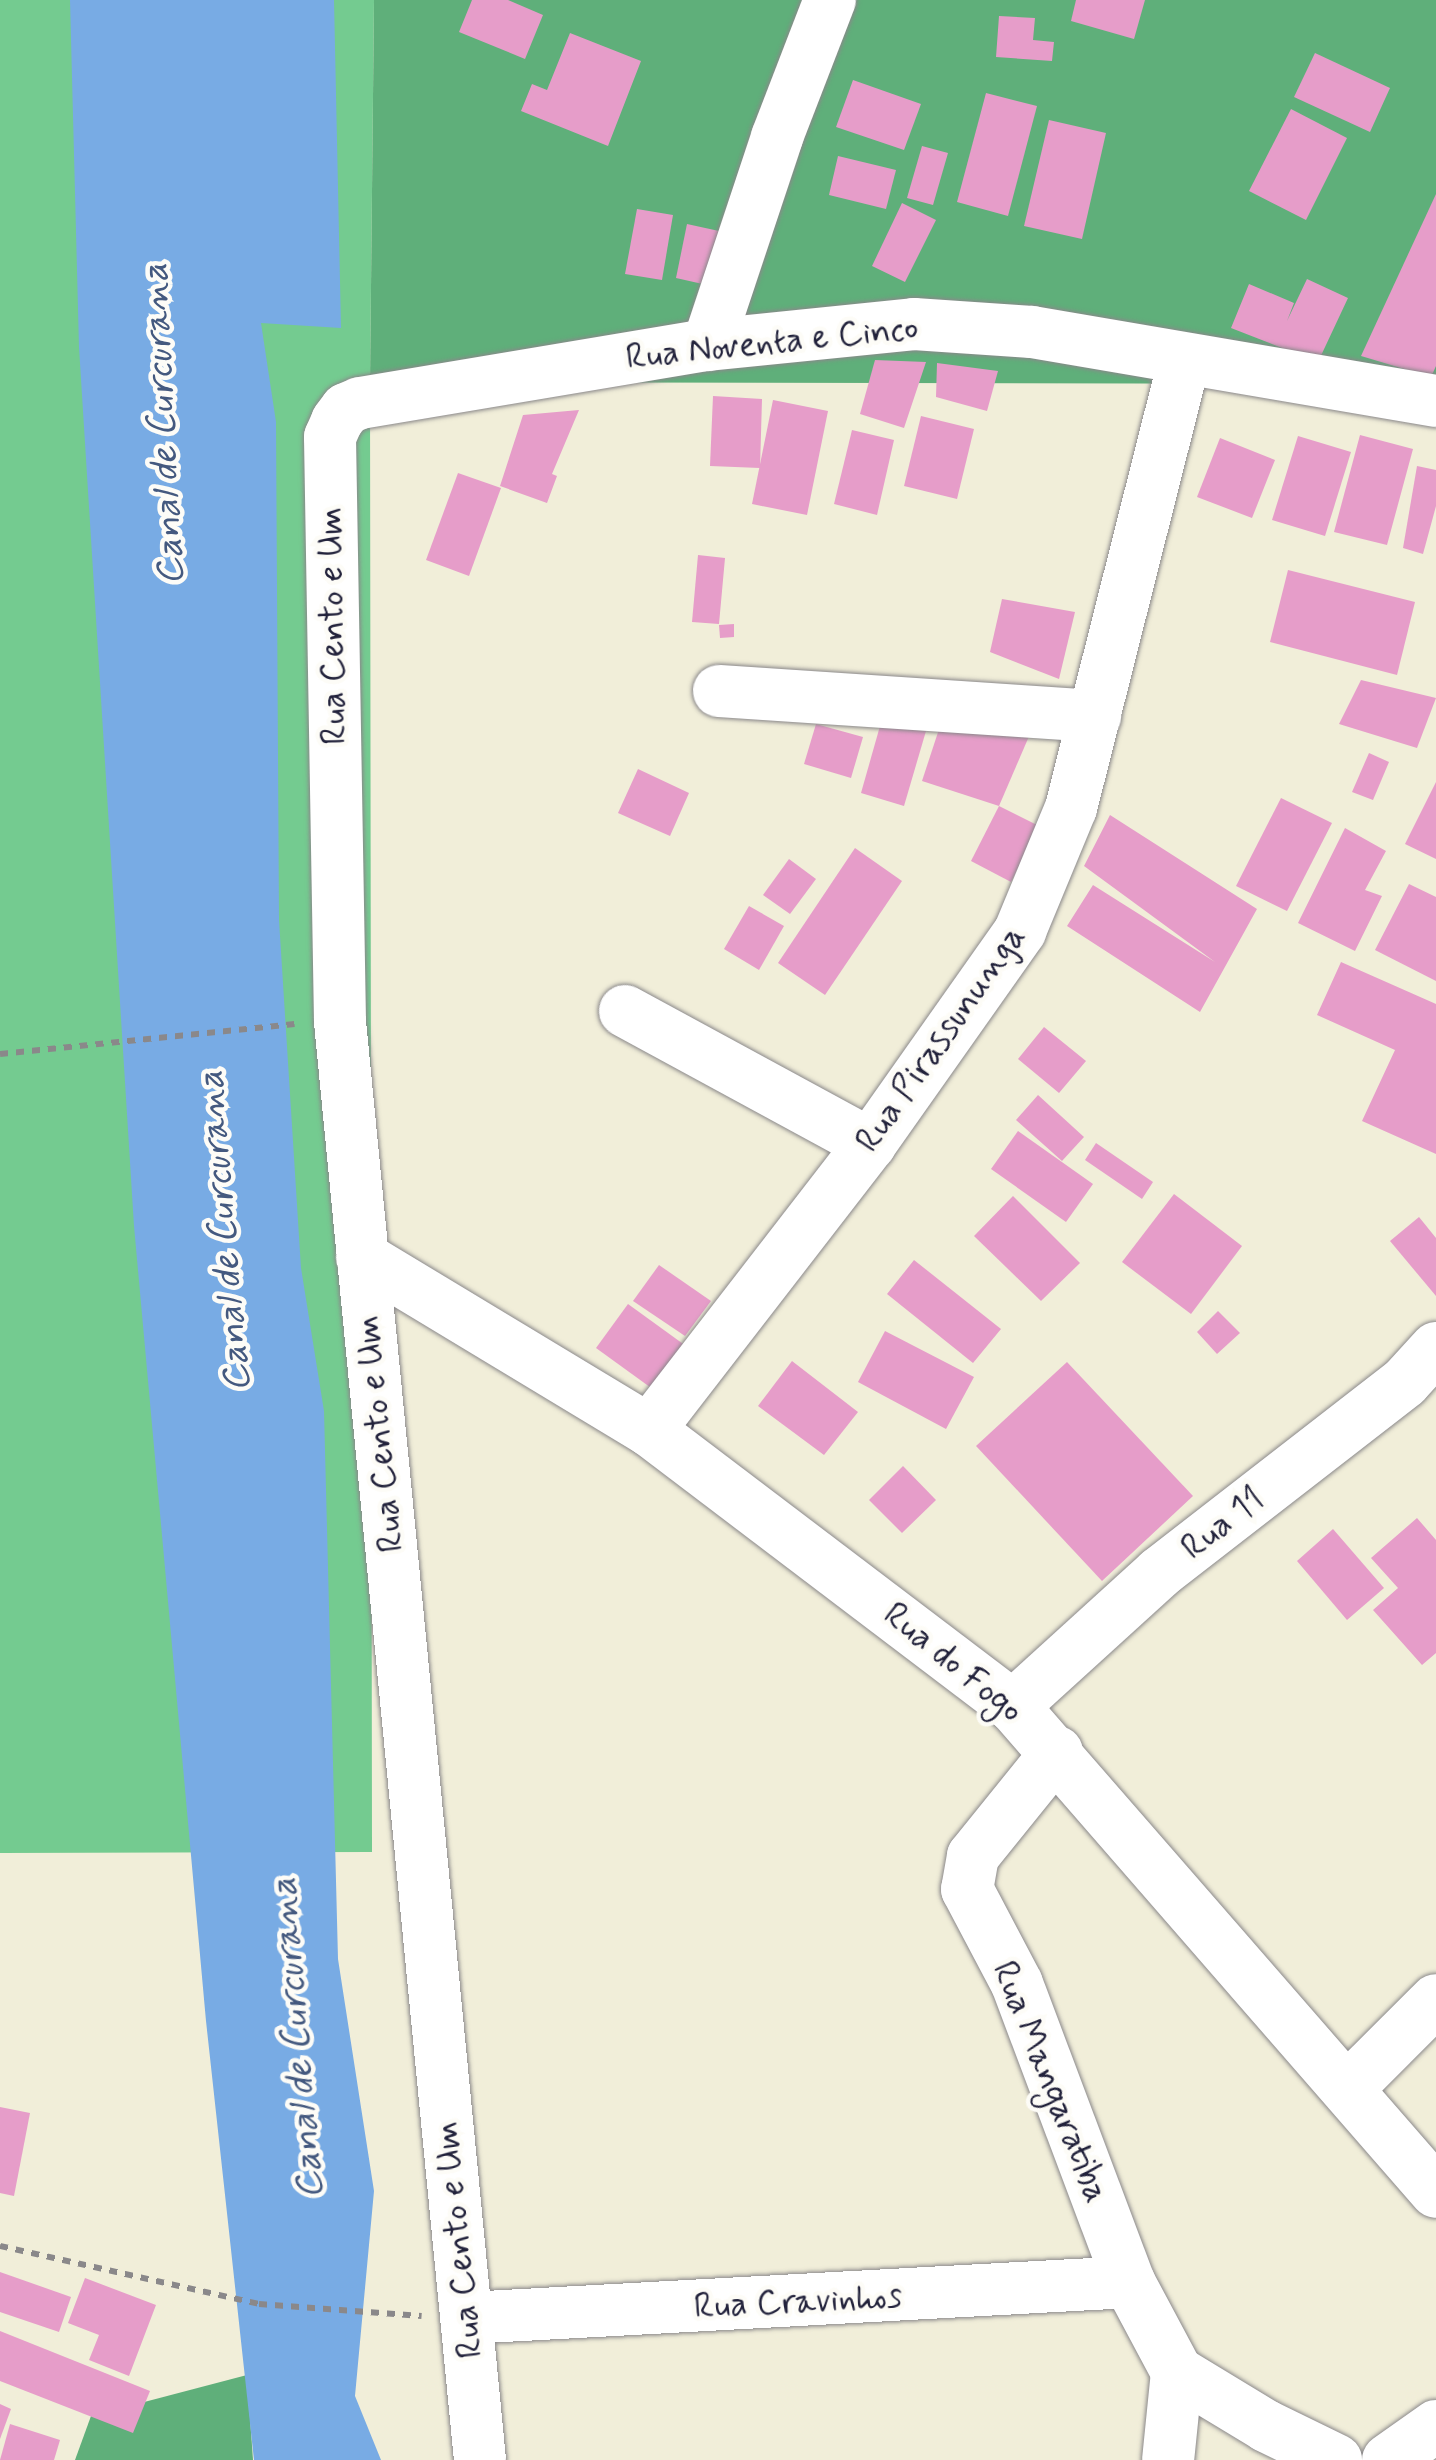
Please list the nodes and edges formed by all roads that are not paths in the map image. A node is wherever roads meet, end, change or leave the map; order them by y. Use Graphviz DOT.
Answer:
graph roads {
  1 [pos="830,0"];
  2 [pos="708,345"];
  3 [pos="1184,360"];
  4 [pos="1436,402"];
  5 [pos="346,410"];
  6 [pos="718,691"];
  7 [pos="1094,716"];
  8 [pos="624,1011"];
  9 [pos="870,1144"];
  10 [pos="362,1257"];
  11 [pos="1436,1348"];
  12 [pos="649,1430"];
  13 [pos="1014,1706"];
  14 [pos="1057,1752"];
  15 [pos="1436,2000"];
  16 [pos="1348,2088"];
  17 [pos="1436,2192"];
  18 [pos="1129,2282"];
  19 [pos="467,2318"];
  20 [pos="1177,2372"];
  21 [pos="1436,2426"];
  22 [pos="480,2460"];
  23 [pos="1168,2460"];
  24 [pos="1336,2460"];
  25 [pos="1388,2460"];
  1 -- 2 [label="street"];
  2 -- 3 [label="street, Rua Noventa e Cinco"];
  2 -- 5 [label="street, Rua Noventa e Cinco"];
  3 -- 4 [label="street, Rua Noventa e Cinco"];
  3 -- 7 [label="street, Rua Pirassununga"];
  5 -- 10 [label="street, Rua Cento e Um"];
  6 -- 7 [label="street"];
  7 -- 9 [label="street, Rua Pirassununga"];
  8 -- 9 [label="street"];
  9 -- 12 [label="street, Rua Pirassununga"];
  10 -- 12 [label="street, Rua do Fogo"];
  10 -- 19 [label="street, Rua Cento e Um"];
  11 -- 13 [label="street, Rua 11"];
  12 -- 13 [label="street, Rua do Fogo"];
  13 -- 14 [label="street, Rua do Fogo"];
  14 -- 16 [label="street, Rua do Fogo"];
  14 -- 18 [label="street, Rua Mangaratiba"];
  15 -- 16 [label="street"];
  16 -- 17 [label="street, Rua do Fogo"];
  18 -- 19 [label="street, Rua Cravinhos"];
  18 -- 20 [label="street, Rua Mangaratiba"];
  19 -- 22 [label="street, Rua Cento e Um"];
  20 -- 23 [label="street"];
  20 -- 24 [label="street"];
  21 -- 25 [label="street"];
}
